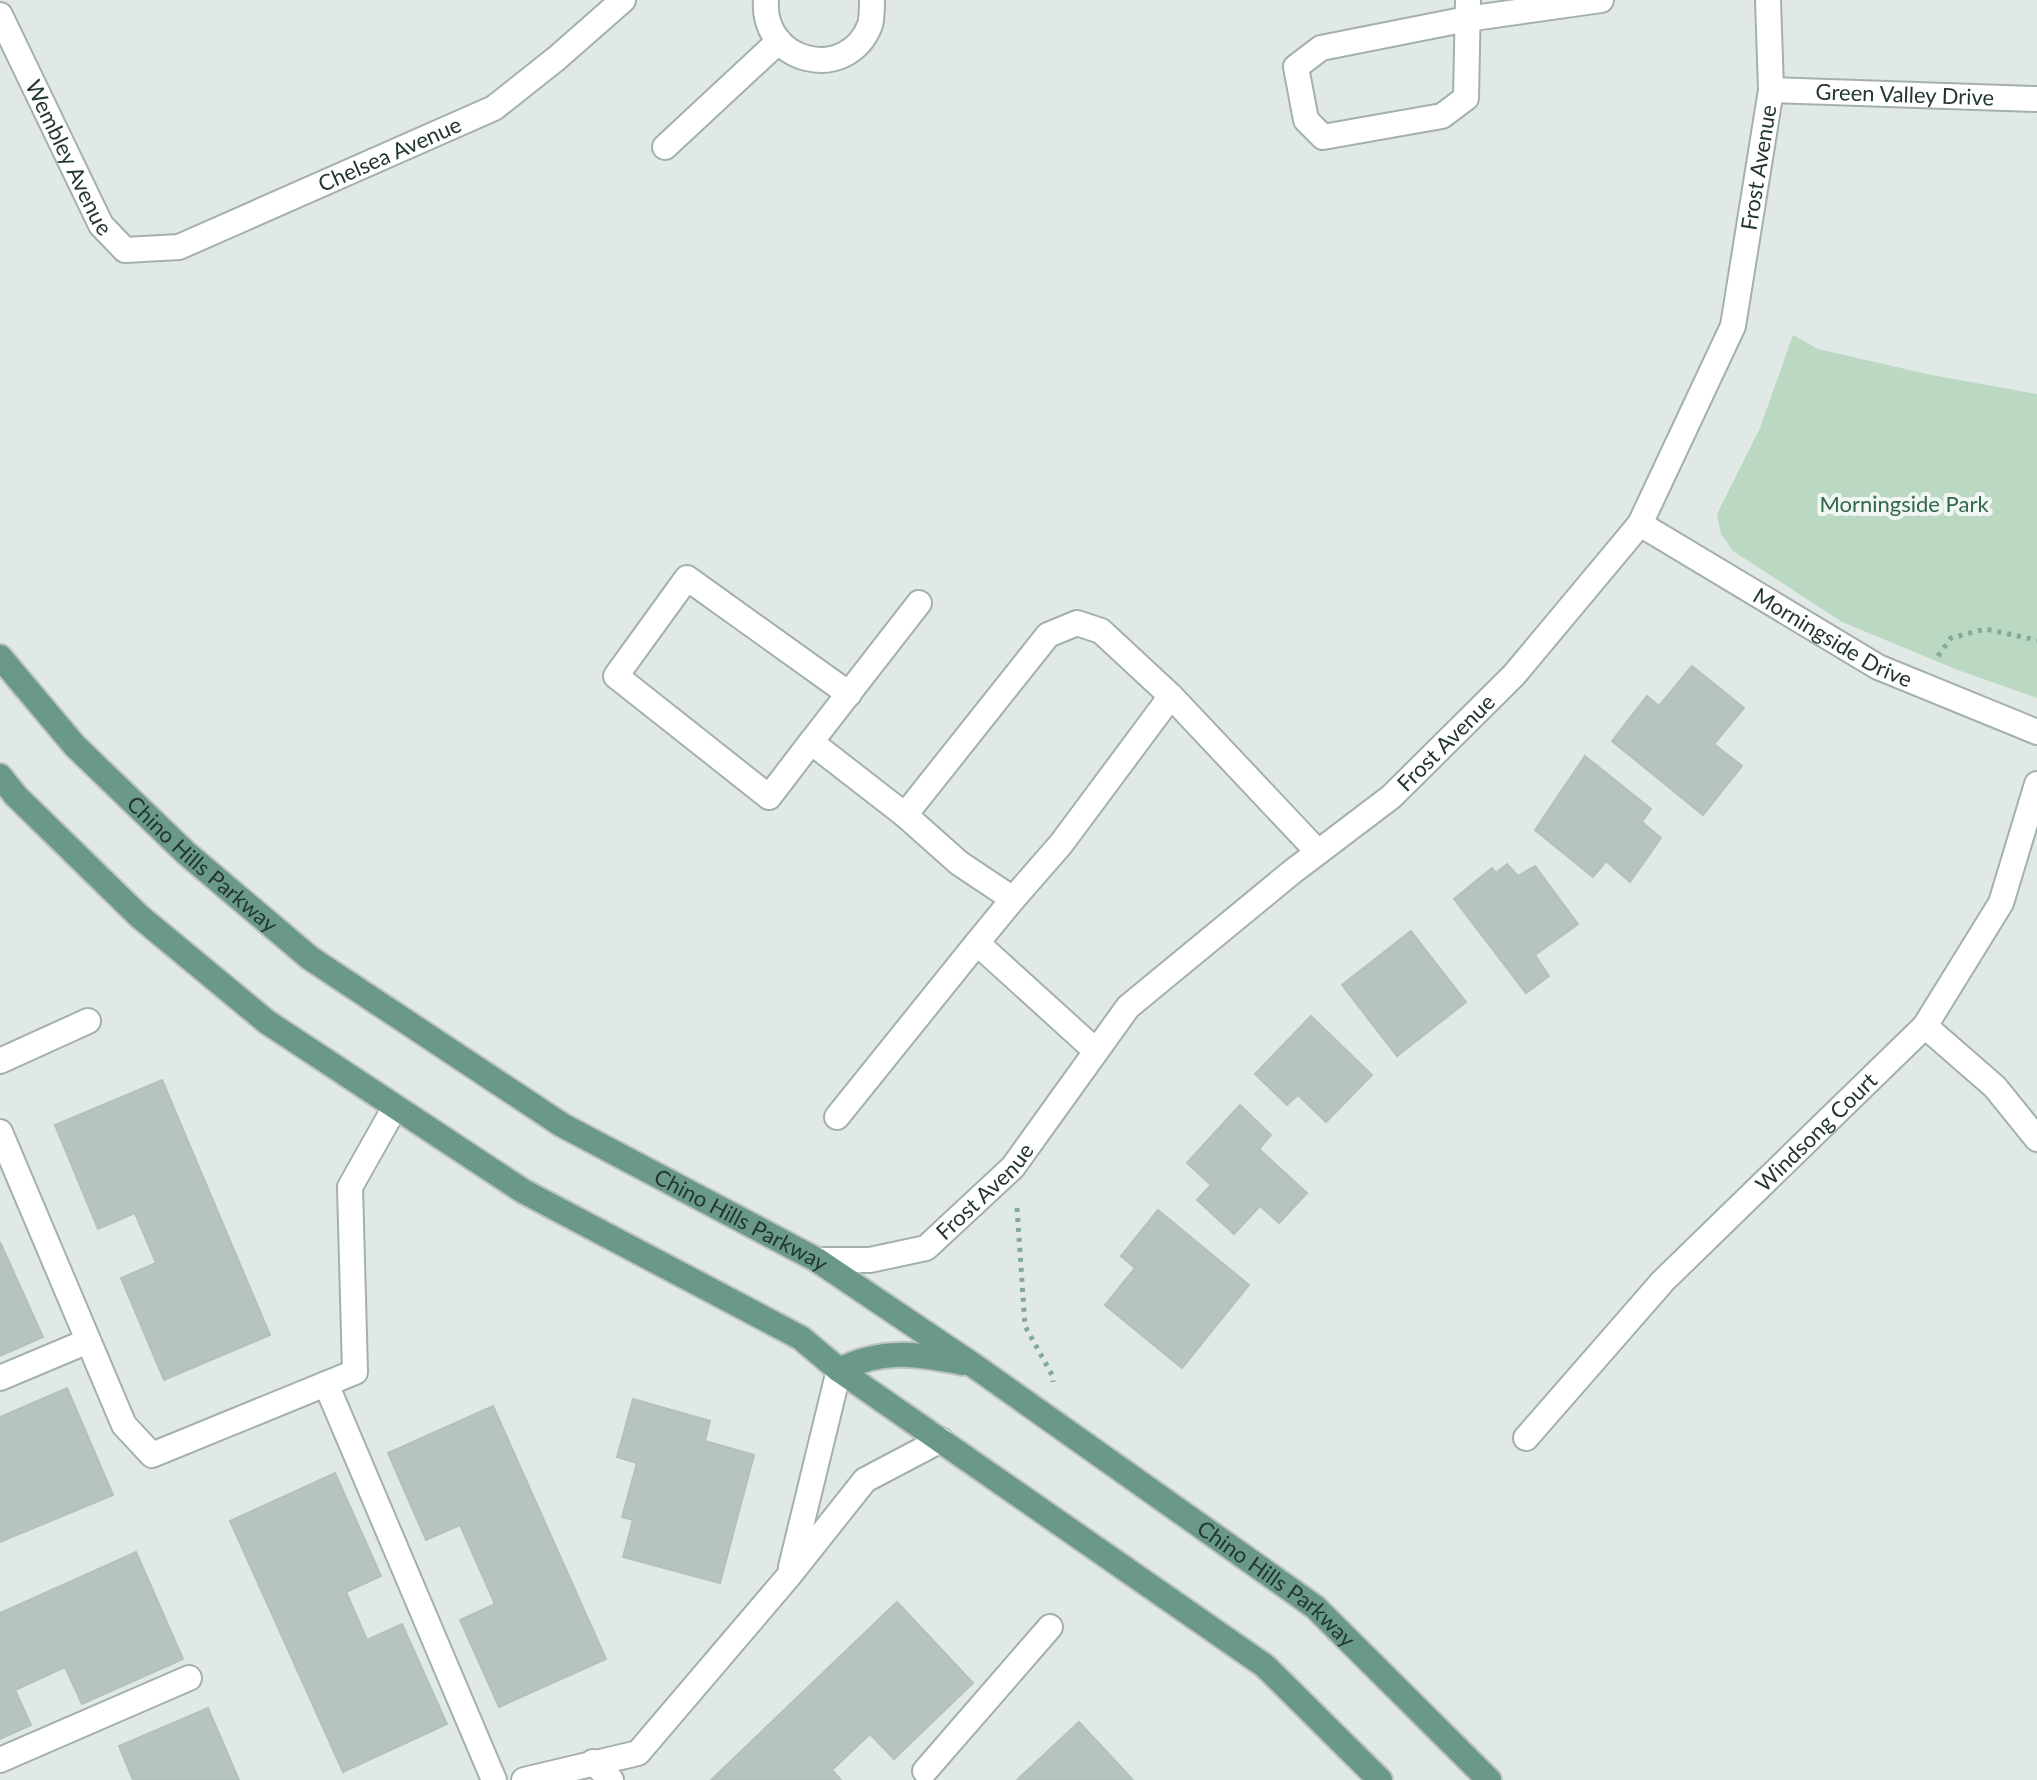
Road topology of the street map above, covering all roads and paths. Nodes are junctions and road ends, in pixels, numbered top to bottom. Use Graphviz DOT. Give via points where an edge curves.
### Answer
graph roads {
  1 [pos="623,0"];
  2 [pos="766,0"];
  3 [pos="872,0"];
  4 [pos="1601,0"];
  5 [pos="1768,0"];
  6 [pos="1468,9"];
  7 [pos="0,15"];
  8 [pos="779,41"];
  9 [pos="1771,90"];
  10 [pos="2037,99"];
  11 [pos="665,147"];
  12 [pos="125,250"];
  13 [pos="1640,524"];
  14 [pos="919,603"];
  15 [pos="2037,640"];
  16 [pos="2,660"];
  17 [pos="1919,684"];
  18 [pos="849,694"];
  19 [pos="1171,696"];
  20 [pos="2037,732"];
  21 [pos="811,742"];
  22 [pos="0,776"];
  23 [pos="2037,784"];
  24 [pos="905,815"];
  25 [pos="1318,852"];
  26 [pos="1013,899"];
  27 [pos="977,943"];
  28 [pos="88,1021"];
  29 [pos="1925,1026"];
  30 [pos="1096,1051"];
  31 [pos="0,1061"];
  32 [pos="395,1107"];
  33 [pos="837,1117"];
  34 [pos="0,1132"];
  35 [pos="2037,1139"];
  36 [pos="1013,1167"];
  37 [pos="817,1260"];
  38 [pos="88,1341"];
  39 [pos="973,1365"];
  40 [pos="839,1370"];
  41 [pos="0,1378"];
  42 [pos="326,1384"];
  43 [pos="1061,1427"];
  44 [pos="1526,1438"];
  45 [pos="941,1440"];
  46 [pos="788,1577"];
  47 [pos="1050,1627"];
  48 [pos="189,1678"];
  49 [pos="0,1760"];
  50 [pos="593,1762"];
  51 [pos="925,1777"];
  52 [pos="494,1780"];
  53 [pos="524,1780"];
  54 [pos="611,1780"];
  55 [pos="1380,1780"];
  56 [pos="1489,1780"];
  1 -- 12 [label="street, Chelsea Avenue" via="494,108 179,247"];
  2 -- 8 [label="street" via="765,13"];
  3 -- 8 [label="street" via="870,24 857,44 837,58 813,61 790,53"];
  4 -- 6 [label="street"];
  5 -- 9 [label="street, Frost Avenue"];
  6 -- 6 [label="street" via="1321,48 1296,67 1306,120 1323,137 1442,116 1466,98"];
  7 -- 12 [label="street, Wembley Avenue" via="101,225"];
  8 -- 11 [label="street"];
  9 -- 10 [label="street, Green Valley Drive"];
  9 -- 13 [label="street, Frost Avenue" via="1733,326"];
  13 -- 17 [label="street, Morningside Drive" via="1878,667"];
  13 -- 25 [label="street, Frost Avenue" via="1514,675 1391,797"];
  14 -- 18 [label="street"];
  15 -- 17 [label="path" via="1985,629 1951,638"];
  16 -- 37 [label="main road, Chino Hills Parkway" via="86,757 186,853 310,958 562,1125"];
  17 -- 20 [label="street, Morningside Drive"];
  18 -- 21 [label="street"];
  18 -- 21 [label="street" via="687,578 616,676 769,797"];
  19 -- 24 [label="street" via="1101,631 1077,623 1048,635"];
  19 -- 25 [label="street"];
  19 -- 26 [label="street" via="1061,844"];
  21 -- 24 [label="street"];
  22 -- 32 [label="main road" via="139,916 267,1022"];
  23 -- 29 [label="street, Windsong Court" via="2001,903"];
  24 -- 26 [label="street" via="959,863"];
  25 -- 30 [label="street, Frost Avenue" via="1128,1007"];
  26 -- 27 [label="street"];
  27 -- 30 [label="street"];
  27 -- 33 [label="street"];
  28 -- 31 [label="street"];
  29 -- 35 [label="street" via="1995,1087"];
  29 -- 44 [label="street, Windsong Court" via="1663,1281"];
  30 -- 36 [label="street, Frost Avenue"];
  32 -- 40 [label="main road" via="523,1191 801,1338"];
  32 -- 42 [label="street" via="350,1187 355,1372"];
  34 -- 38 [label="street"];
  36 -- 37 [label="street, Frost Avenue" via="926,1248 870,1260"];
  36 -- 43 [label="path" via="1025,1326 1052,1375"];
  37 -- 39 [label="main road, Chino Hills Parkway"];
  38 -- 41 [label="street"];
  38 -- 42 [label="street" via="124,1425 152,1455"];
  39 -- 40 [label="main road" via="905,1354 861,1359"];
  39 -- 43 [label="main road, Chino Hills Parkway"];
  40 -- 45 [label="main road"];
  40 -- 46 [label="street"];
  42 -- 52 [label="street"];
  43 -- 56 [label="main road, Chino Hills Parkway" via="1315,1607"];
  45 -- 46 [label="street" via="865,1480"];
  45 -- 55 [label="main road" via="1265,1666"];
  46 -- 50 [label="street" via="638,1753"];
  47 -- 51 [label="street"];
  48 -- 49 [label="street"];
  50 -- 53 [label="street"];
  50 -- 54 [label="street"];
}
